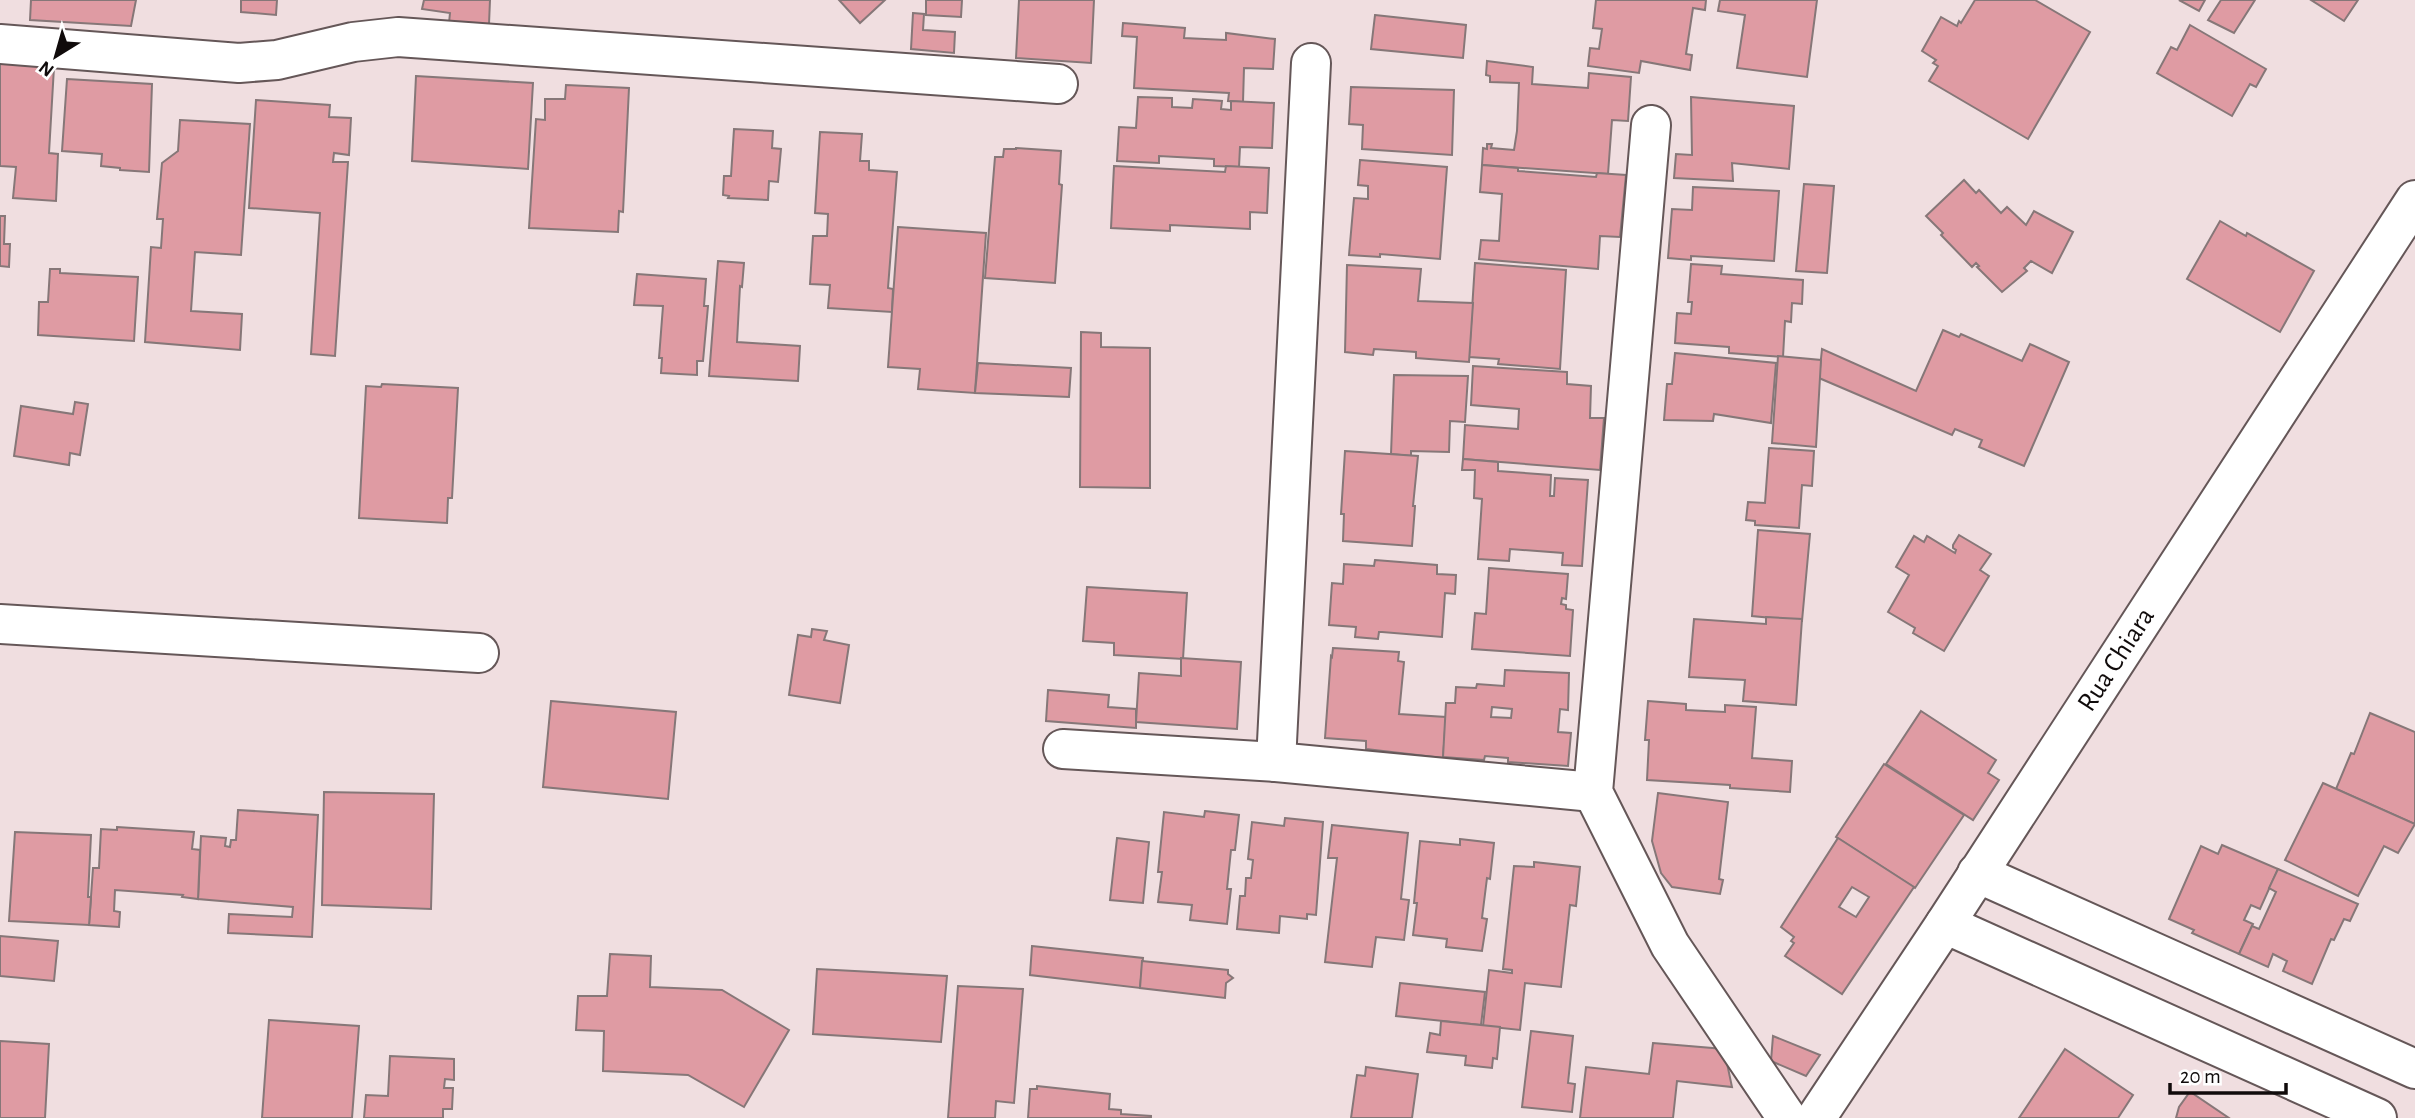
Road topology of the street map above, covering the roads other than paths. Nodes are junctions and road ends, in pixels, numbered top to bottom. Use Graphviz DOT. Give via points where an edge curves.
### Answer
graph roads {
  1 [pos="0,44"];
  2 [pos="1311,63"];
  3 [pos="1058,84"];
  4 [pos="1651,125"];
  5 [pos="2409,219"];
  6 [pos="0,624"];
  7 [pos="479,653"];
  8 [pos="1063,748"];
  9 [pos="1276,762"];
  10 [pos="1593,792"];
  11 [pos="1977,873"];
  12 [pos="1945,924"];
  13 [pos="2415,1069"];
  14 [pos="1787,1118"];
  15 [pos="1816,1118"];
  16 [pos="2377,1118"];
  1 -- 3 [label="street" via="239,64 398,37"];
  2 -- 9 [label="street"];
  4 -- 10 [label="street"];
  5 -- 11 [label="street, Rua Chiara"];
  6 -- 7 [label="street"];
  8 -- 9 [label="street"];
  9 -- 10 [label="street"];
  10 -- 14 [label="street" via="1670,945"];
  11 -- 12 [label="street, Rua Chiara"];
  11 -- 13 [label="street"];
  12 -- 15 [label="street, Rua Chiara"];
  12 -- 16 [label="street"];
}
